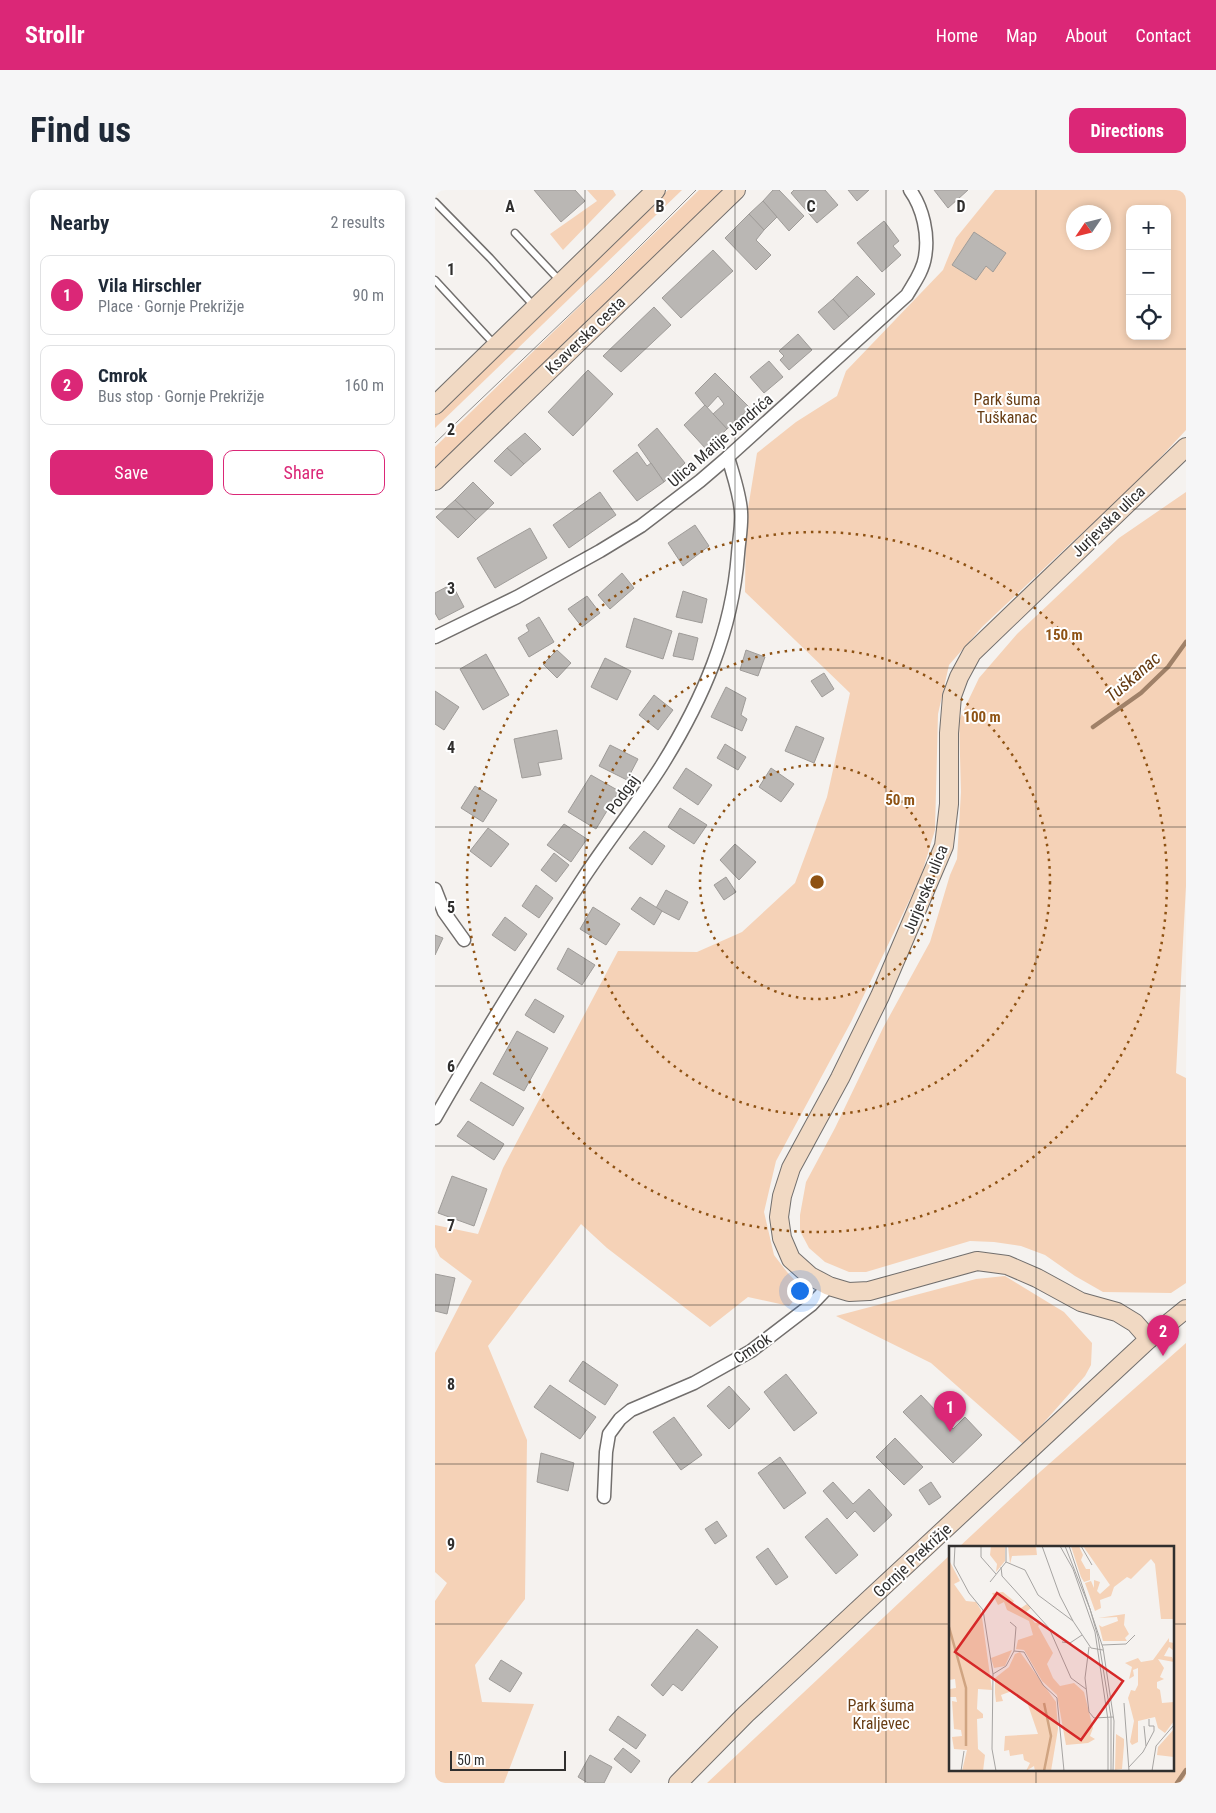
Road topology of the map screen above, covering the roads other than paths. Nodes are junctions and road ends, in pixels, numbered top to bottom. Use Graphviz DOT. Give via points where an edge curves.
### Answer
graph roads {
  1 [pos="736,190"];
  2 [pos="909,190"];
  3 [pos="650,192"];
  4 [pos="435,202"];
  5 [pos="515,233"];
  6 [pos="435,280"];
  7 [pos="562,283"];
  8 [pos="535,307"];
  9 [pos="496,346"];
  10 [pos="435,405"];
  11 [pos="1186,447"];
  12 [pos="728,457"];
  13 [pos="435,481"];
  14 [pos="435,637"];
  15 [pos="435,889"];
  16 [pos="464,940"];
  17 [pos="435,1118"];
  18 [pos="829,1286"];
  19 [pos="1186,1309"];
  20 [pos="1149,1339"];
  21 [pos="604,1498"];
  22 [pos="678,1783"];
  1 -- 13 [label="street, Ksaverska cesta"];
  2 -- 12 [label="street, Ulica Matije Jandrića" via="921,210 926,246 924,262 907,295"];
  3 -- 7 [label="street"];
  4 -- 8 [label="lane"];
  5 -- 7 [label="lane"];
  6 -- 9 [label="lane"];
  7 -- 8 [label="street"];
  8 -- 9 [label="street"];
  9 -- 10 [label="street"];
  11 -- 18 [label="street, Jurjevska ulica" via="972,653 959,677 951,705 949,804 944,846 880,996 791,1168 782,1196 779,1217 782,1238 791,1259 810,1276"];
  12 -- 14 [label="street, Ulica Matije Jandrića" via="641,526 517,597"];
  12 -- 17 [label="street, Podgaj" via="741,512 736,579 730,613 707,682 662,765 585,874"];
  15 -- 16 [label="street" via="444,912"];
  18 -- 20 [label="street" via="849,1292 869,1291 977,1261 997,1264 1037,1278 1081,1302 1117,1312 1135,1323"];
  18 -- 21 [label="street, Cmrok" via="811,1305 751,1351 694,1382 631,1410 620,1419 609,1434"];
  19 -- 20 [label="street"];
  20 -- 22 [label="street, Gornje Prekrižje" via="753,1708"];
}
